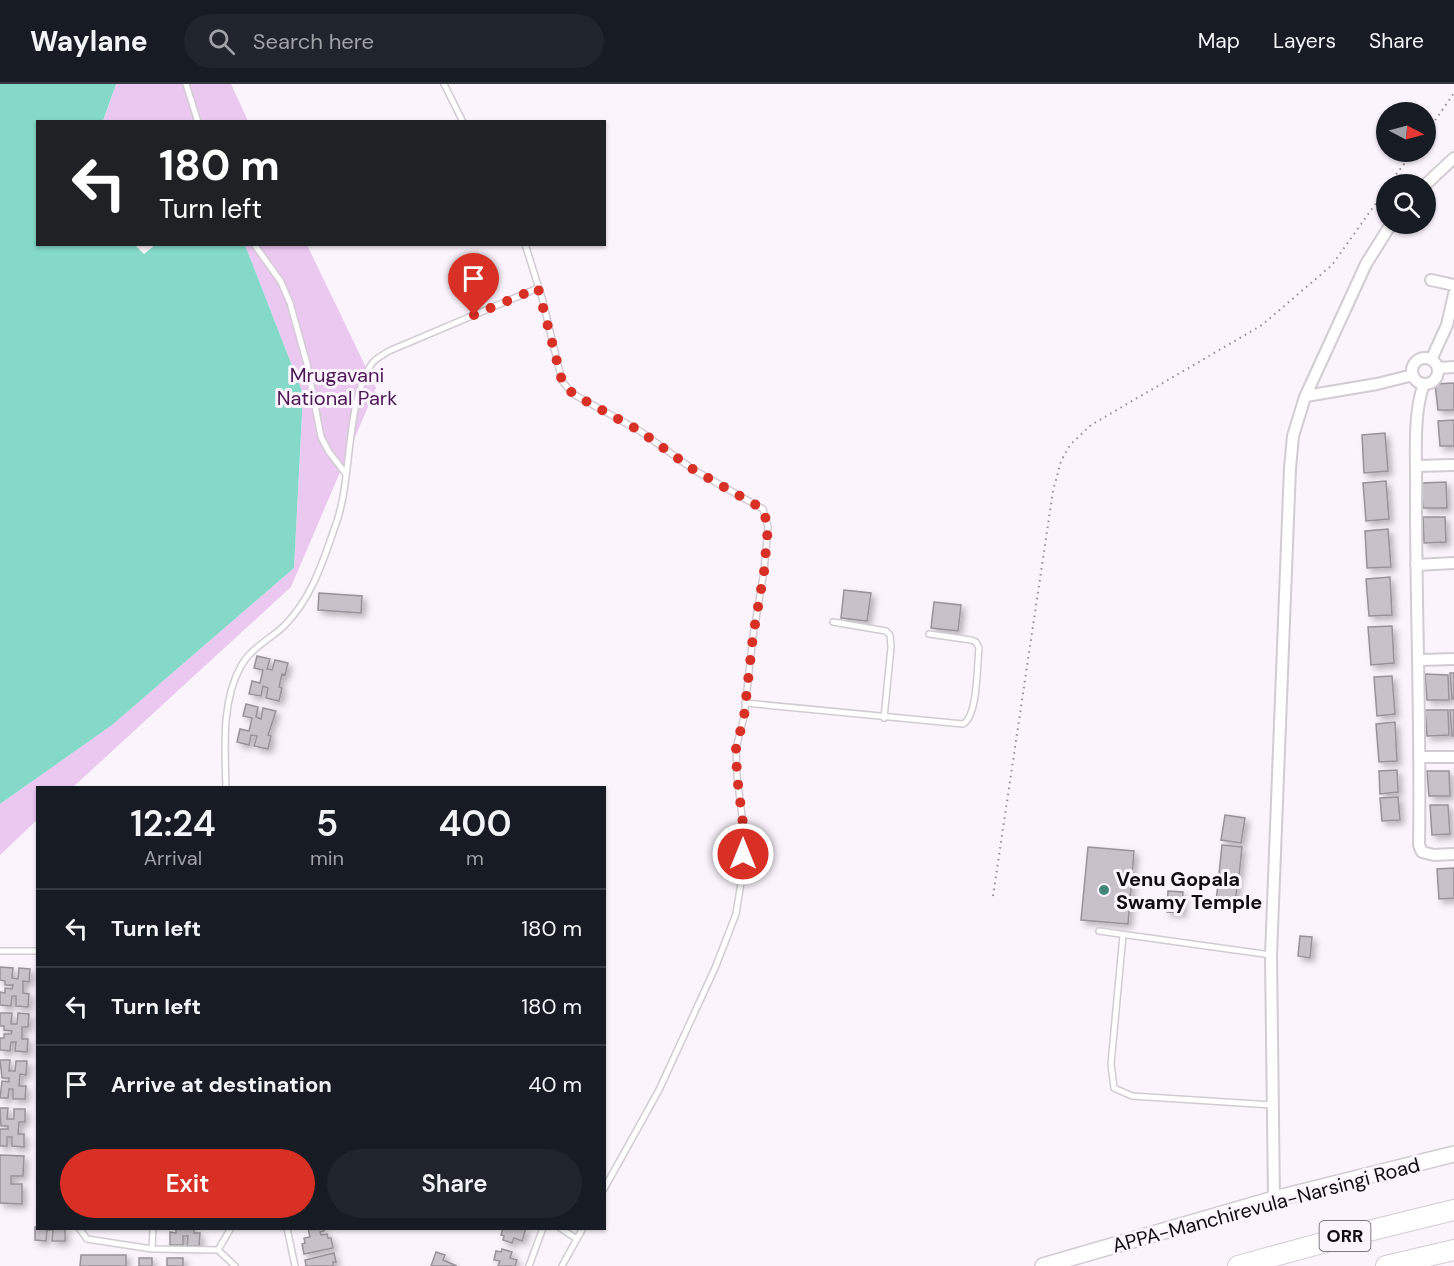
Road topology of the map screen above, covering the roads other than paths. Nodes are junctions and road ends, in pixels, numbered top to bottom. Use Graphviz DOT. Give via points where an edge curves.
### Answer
graph roads {
  1 [pos="186,84"];
  2 [pos="444,84"];
  3 [pos="197,120"];
  4 [pos="462,120"];
  5 [pos="1454,158"];
  6 [pos="1436,175"];
  7 [pos="1385,234"];
  8 [pos="255,246"];
  9 [pos="526,246"];
  10 [pos="1431,280"];
  11 [pos="1454,285"];
  12 [pos="538,288"];
  13 [pos="1454,294"];
  14 [pos="1435,364"];
  15 [pos="1454,367"];
  16 [pos="1413,375"];
  17 [pos="1424,384"];
  18 [pos="1306,396"];
  19 [pos="1454,465"];
  20 [pos="1417,466"];
  21 [pos="346,474"];
  22 [pos="1454,563"];
  23 [pos="1416,565"];
  24 [pos="833,622"];
  25 [pos="929,633"];
  26 [pos="1454,659"];
  27 [pos="1420,660"];
  28 [pos="745,703"];
  29 [pos="884,718"];
  30 [pos="1421,757"];
  31 [pos="1454,757"];
  32 [pos="226,786"];
  33 [pos="1454,855"];
  34 [pos="1099,931"];
  35 [pos="1123,935"];
  36 [pos="0,951"];
  37 [pos="36,951"];
  38 [pos="1271,955"];
  39 [pos="1272,1105"];
  40 [pos="1454,1154"];
  41 [pos="606,1184"];
  42 [pos="1274,1199"];
  43 [pos="1454,1210"];
  44 [pos="80,1230"];
  45 [pos="153,1230"];
  46 [pos="230,1230"];
  47 [pos="287,1230"];
  48 [pos="542,1230"];
  49 [pos="563,1230"];
  50 [pos="582,1230"];
  51 [pos="577,1239"];
  52 [pos="152,1250"];
  53 [pos="218,1250"];
  54 [pos="1454,1250"];
  55 [pos="235,1266"];
  56 [pos="295,1266"];
  57 [pos="529,1266"];
  58 [pos="562,1266"];
  59 [pos="1043,1266"];
  60 [pos="1238,1266"];
  61 [pos="1386,1266"];
  1 -- 3 [label="lane"];
  2 -- 4 [label="lane"];
  5 -- 6 [label="street"];
  7 -- 18 [label="street" via="1366,264"];
  8 -- 21 [label="lane" via="281,282 290,303 321,437"];
  9 -- 12 [label="lane"];
  10 -- 11 [label="street"];
  12 -- 21 [label="lane" via="388,351 371,363 362,383"];
  12 -- 28 [label="lane" via="562,381 573,394 640,431 694,470 763,509 768,527 765,560"];
  13 -- 14 [label="street"];
  14 -- 15 [label="street"];
  14 -- 16 [label="street" via="1418,360 1412,368"];
  14 -- 17 [label="street" via="1437,379"];
  16 -- 17 [label="street"];
  16 -- 18 [label="street"];
  17 -- 20 [label="street" via="1418,402"];
  18 -- 38 [label="street" via="1293,436 1290,468"];
  19 -- 20 [label="street"];
  20 -- 23 [label="street"];
  21 -- 32 [label="lane" via="339,516 302,604 283,626 252,650 241,666 227,714"];
  22 -- 23 [label="street"];
  23 -- 27 [label="street"];
  24 -- 29 [label="lane" via="886,631 890,635"];
  25 -- 29 [label="lane" via="976,642 979,648 971,716 963,724"];
  26 -- 27 [label="street"];
  27 -- 30 [label="street"];
  28 -- 29 [label="lane"];
  28 -- 41 [label="lane" via="736,748 744,832 736,914 659,1090"];
  30 -- 31 [label="street"];
  30 -- 33 [label="street" via="1419,845 1427,854"];
  34 -- 35 [label="lane"];
  35 -- 38 [label="lane"];
  35 -- 39 [label="lane" via="1111,1064 1114,1088 1132,1096"];
  36 -- 37 [label="lane"];
  38 -- 39 [label="street"];
  39 -- 42 [label="street"];
  40 -- 42 [label="main road, APPA-Manchirevula-Narsingi Road"];
  42 -- 59 [label="main road, APPA-Manchirevula-Narsingi Road"];
  43 -- 60 [label="highway, ORR"];
  44 -- 52 [label="lane" via="87,1239"];
  45 -- 52 [label="lane"];
  46 -- 53 [label="lane"];
  47 -- 56 [label="lane"];
  48 -- 57 [label="lane"];
  49 -- 51 [label="lane"];
  50 -- 51 [label="lane"];
  51 -- 58 [label="lane"];
  52 -- 53 [label="lane"];
  53 -- 55 [label="lane"];
  54 -- 61 [label="highway, ORR"];
}
